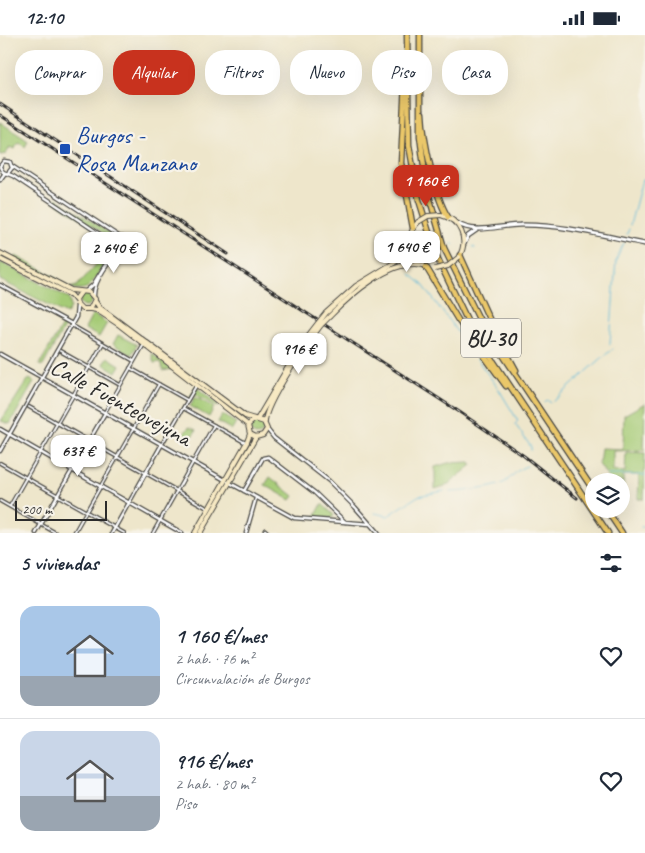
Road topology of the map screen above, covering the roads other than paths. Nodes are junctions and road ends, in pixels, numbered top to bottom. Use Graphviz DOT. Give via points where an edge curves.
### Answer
graph roads {
  1 [pos="407,35"];
  2 [pos="421,35"];
  3 [pos="407,50"];
  4 [pos="405,95"];
  5 [pos="408,95"];
  6 [pos="12,166"];
  7 [pos="0,167"];
  8 [pos="7,173"];
  9 [pos="0,175"];
  10 [pos="0,180"];
  11 [pos="450,219"];
  12 [pos="413,228"];
  13 [pos="478,229"];
  14 [pos="120,237"];
  15 [pos="409,241"];
  16 [pos="645,244"];
  17 [pos="116,246"];
  18 [pos="463,246"];
  19 [pos="122,249"];
  20 [pos="0,253"];
  21 [pos="459,256"];
  22 [pos="0,259"];
  23 [pos="424,266"];
  24 [pos="0,286"];
  25 [pos="86,291"];
  26 [pos="81,292"];
  27 [pos="94,296"];
  28 [pos="77,303"];
  29 [pos="88,309"];
  30 [pos="328,315"];
  31 [pos="76,317"];
  32 [pos="72,324"];
  33 [pos="320,324"];
  34 [pos="103,343"];
  35 [pos="143,345"];
  36 [pos="60,351"];
  37 [pos="0,354"];
  38 [pos="134,361"];
  39 [pos="89,367"];
  40 [pos="130,368"];
  41 [pos="42,377"];
  42 [pos="158,384"];
  43 [pos="120,385"];
  44 [pos="196,386"];
  45 [pos="74,394"];
  46 [pos="187,400"];
  47 [pos="28,407"];
  48 [pos="183,407"];
  49 [pos="105,412"];
  50 [pos="546,418"];
  51 [pos="256,419"];
  52 [pos="57,423"];
  53 [pos="214,425"];
  54 [pos="248,425"];
  55 [pos="266,426"];
  56 [pos="134,428"];
  57 [pos="0,429"];
  58 [pos="250,434"];
  59 [pos="9,435"];
  60 [pos="263,435"];
  61 [pos="256,437"];
  62 [pos="274,438"];
  63 [pos="545,439"];
  64 [pos="88,441"];
  65 [pos="246,443"];
  66 [pos="162,444"];
  67 [pos="0,451"];
  68 [pos="40,453"];
  69 [pos="117,457"];
  70 [pos="193,462"];
  71 [pos="0,463"];
  72 [pos="72,471"];
  73 [pos="145,473"];
  74 [pos="26,477"];
  75 [pos="585,477"];
  76 [pos="227,481"];
  77 [pos="100,487"];
  78 [pos="177,491"];
  79 [pos="244,491"];
  80 [pos="58,495"];
  81 [pos="256,498"];
  82 [pos="0,501"];
  83 [pos="129,503"];
  84 [pos="10,507"];
  85 [pos="208,509"];
  86 [pos="86,511"];
  87 [pos="363,515"];
  88 [pos="612,518"];
  89 [pos="160,521"];
  90 [pos="346,523"];
  91 [pos="359,523"];
  92 [pos="370,523"];
  93 [pos="41,524"];
  94 [pos="114,528"];
  95 [pos="36,533"];
  96 [pos="56,533"];
  97 [pos="74,533"];
  98 [pos="112,533"];
  99 [pos="124,533"];
  100 [pos="153,533"];
  101 [pos="182,533"];
  102 [pos="195,533"];
  103 [pos="200,533"];
  104 [pos="246,533"];
  105 [pos="378,533"];
  106 [pos="607,533"];
  107 [pos="622,533"];
  1 -- 3 [label="highway, BU-30"];
  2 -- 11 [label="highway" via="423,128 441,203"];
  2 -- 50 [label="highway, BU-30" via="420,136 427,189 439,233 479,319"];
  4 -- 12 [label="highway" via="401,155"];
  5 -- 63 [label="highway, BU-30" via="410,152 420,207 436,255 470,326"];
  6 -- 7 [label="street" via="7,161"];
  6 -- 8 [label="street"];
  6 -- 14 [label="street"];
  7 -- 8 [label="street"];
  7 -- 9 [label="street"];
  8 -- 10 [label="street"];
  8 -- 17 [label="street"];
  11 -- 12 [label="main road, bridge" via="441,215 428,216"];
  11 -- 13 [label="street" via="465,228"];
  11 -- 18 [label="main road" via="460,230"];
  12 -- 15 [label="main road"];
  13 -- 16 [label="street" via="539,226"];
  13 -- 18 [label="street" via="468,236"];
  14 -- 17 [label="street"];
  14 -- 19 [label="street" via="128,242"];
  15 -- 23 [label="main road" via="414,257"];
  15 -- 30 [label="main road" via="403,258 356,286"];
  17 -- 19 [label="street"];
  17 -- 25 [label="street"];
  18 -- 21 [label="main road"];
  19 -- 27 [label="street" via="116,254"];
  20 -- 26 [label="main road" via="71,291"];
  21 -- 23 [label="main road, bridge" via="448,266 436,269"];
  21 -- 50 [label="highway" via="501,344"];
  22 -- 28 [label="main road" via="71,295"];
  23 -- 30 [label="main road" via="408,263 384,274"];
  23 -- 63 [label="highway" via="463,327"];
  24 -- 32 [label="street"];
  25 -- 26 [label="main road"];
  25 -- 27 [label="main road"];
  26 -- 28 [label="main road"];
  27 -- 29 [label="main road"];
  27 -- 51 [label="main road" via="99,307 241,413"];
  28 -- 29 [label="main road"];
  28 -- 31 [label="street"];
  29 -- 31 [label="street"];
  29 -- 54 [label="main road" via="97,310 118,324"];
  30 -- 33 [label="main road, bridge"];
  31 -- 32 [label="street"];
  32 -- 34 [label="street"];
  32 -- 41 [label="street"];
  33 -- 51 [label="main road" via="301,345"];
  33 -- 55 [label="main road" via="268,409"];
  34 -- 38 [label="street"];
  34 -- 39 [label="street"];
  35 -- 38 [label="street"];
  36 -- 39 [label="street"];
  37 -- 41 [label="street, Calle Fuenteovejuna"];
  38 -- 40 [label="street"];
  39 -- 43 [label="street"];
  39 -- 45 [label="street"];
  40 -- 42 [label="street"];
  40 -- 43 [label="street"];
  41 -- 45 [label="street, Calle Fuenteovejuna"];
  41 -- 59 [label="street"];
  42 -- 46 [label="street"];
  42 -- 56 [label="street"];
  43 -- 49 [label="street"];
  44 -- 46 [label="street"];
  45 -- 49 [label="street, Calle Fuenteovejuna"];
  45 -- 52 [label="street"];
  46 -- 48 [label="street"];
  47 -- 52 [label="street"];
  48 -- 53 [label="street"];
  48 -- 66 [label="street"];
  49 -- 56 [label="street, Calle Fuenteovejuna"];
  49 -- 64 [label="street"];
  50 -- 75 [label="highway, BU-30"];
  51 -- 54 [label="main road"];
  51 -- 55 [label="main road"];
  52 -- 64 [label="street"];
  52 -- 68 [label="street"];
  53 -- 65 [label="street"];
  53 -- 70 [label="street"];
  54 -- 58 [label="main road"];
  55 -- 60 [label="main road"];
  55 -- 62 [label="street"];
  56 -- 66 [label="street, Calle Fuenteovejuna"];
  56 -- 69 [label="street"];
  57 -- 59 [label="street"];
  58 -- 61 [label="main road"];
  58 -- 65 [label="main road"];
  59 -- 67 [label="street"];
  59 -- 68 [label="street"];
  60 -- 61 [label="main road"];
  60 -- 62 [label="street"];
  61 -- 76 [label="main road"];
  62 -- 87 [label="street" via="329,481"];
  63 -- 106 [label="highway, BU-30"];
  64 -- 69 [label="street"];
  64 -- 72 [label="street"];
  65 -- 76 [label="main road"];
  66 -- 70 [label="street, Calle Fuenteovejuna"];
  66 -- 73 [label="street"];
  68 -- 72 [label="street"];
  68 -- 74 [label="street"];
  69 -- 73 [label="street"];
  69 -- 77 [label="street"];
  70 -- 76 [label="street, Calle Fuenteovejuna"];
  70 -- 78 [label="street"];
  71 -- 74 [label="street"];
  72 -- 77 [label="street"];
  72 -- 80 [label="street"];
  73 -- 78 [label="street"];
  73 -- 83 [label="street"];
  74 -- 80 [label="street"];
  74 -- 84 [label="street"];
  76 -- 79 [label="street, Calle Fuenteovejuna"];
  76 -- 85 [label="main road"];
  76 -- 103 [label="main road"];
  77 -- 83 [label="street"];
  77 -- 86 [label="street"];
  78 -- 85 [label="street"];
  78 -- 89 [label="street"];
  79 -- 81 [label="street, Calle Fuenteovejuna"];
  79 -- 90 [label="street" via="266,456 315,493"];
  80 -- 86 [label="street"];
  80 -- 93 [label="street"];
  81 -- 90 [label="street, Calle Fuenteovejuna" via="294,518"];
  81 -- 104 [label="street"];
  82 -- 84 [label="street"];
  83 -- 89 [label="street"];
  83 -- 94 [label="street"];
  84 -- 93 [label="street"];
  85 -- 102 [label="main road"];
  86 -- 94 [label="street"];
  86 -- 97 [label="street"];
  87 -- 91 [label="street"];
  87 -- 92 [label="street"];
  88 -- 107 [label="highway"];
  89 -- 100 [label="street"];
  89 -- 101 [label="street"];
  90 -- 91 [label="street, Calle Fuenteovejuna"];
  91 -- 92 [label="street, Calle Fuenteovejuna"];
  92 -- 105 [label="street"];
  93 -- 95 [label="street"];
  93 -- 96 [label="street"];
  94 -- 98 [label="street"];
  94 -- 99 [label="street"];
}
